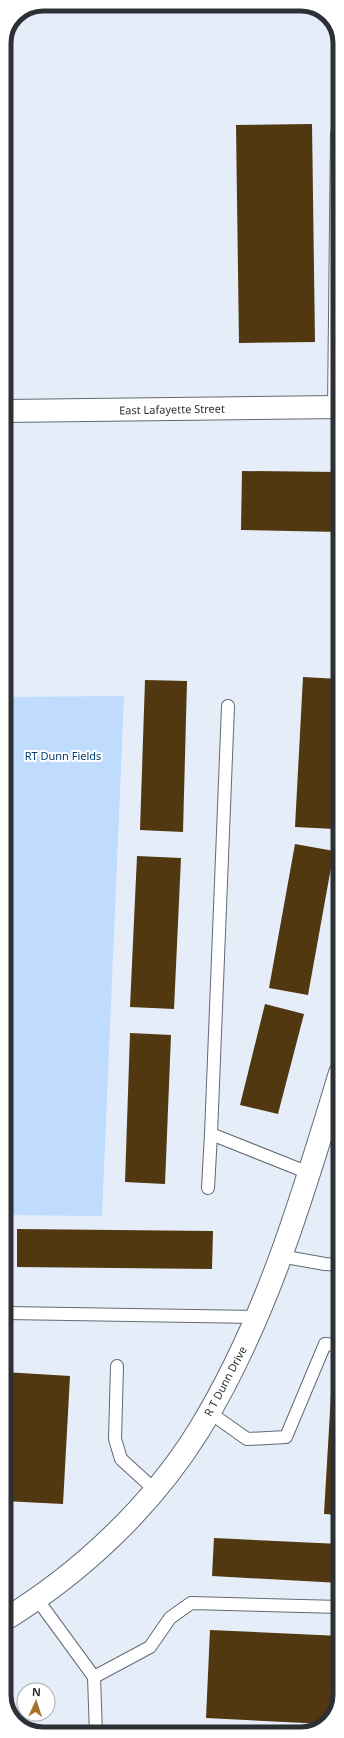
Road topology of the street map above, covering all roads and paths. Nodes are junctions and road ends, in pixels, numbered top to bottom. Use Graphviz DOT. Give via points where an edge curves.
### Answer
graph roads {
  1 [pos="333,407"];
  2 [pos="11,411"];
  3 [pos="228,706"];
  4 [pos="333,1117"];
  5 [pos="211,1134"];
  6 [pos="309,1174"];
  7 [pos="208,1188"];
  8 [pos="280,1256"];
  9 [pos="333,1265"];
  10 [pos="11,1313"];
  11 [pos="257,1317"];
  12 [pos="333,1345"];
  13 [pos="117,1366"];
  14 [pos="209,1412"];
  15 [pos="155,1490"];
  16 [pos="37,1599"];
  17 [pos="333,1607"];
  18 [pos="11,1616"];
  19 [pos="94,1677"];
  20 [pos="96,1727"];
  1 -- 2 [label="street, East Lafayette Street"];
  3 -- 5 [label="lane"];
  4 -- 6 [label="street, R T Dunn Drive"];
  5 -- 6 [label="lane"];
  5 -- 7 [label="lane"];
  6 -- 8 [label="street, R T Dunn Drive"];
  8 -- 9 [label="lane"];
  8 -- 11 [label="street, R T Dunn Drive"];
  10 -- 11 [label="lane"];
  11 -- 14 [label="street, R T Dunn Drive" via="233,1369"];
  12 -- 14 [label="lane" via="324,1344 286,1437 247,1439"];
  13 -- 15 [label="lane" via="115,1439 121,1459"];
  14 -- 15 [label="street, R T Dunn Drive" via="199,1430"];
  15 -- 16 [label="street, R T Dunn Drive" via="82,1563"];
  16 -- 18 [label="street, R T Dunn Drive"];
  16 -- 19 [label="lane"];
  17 -- 19 [label="lane" via="191,1604 170,1618 150,1647"];
  19 -- 20 [label="lane"];
}
